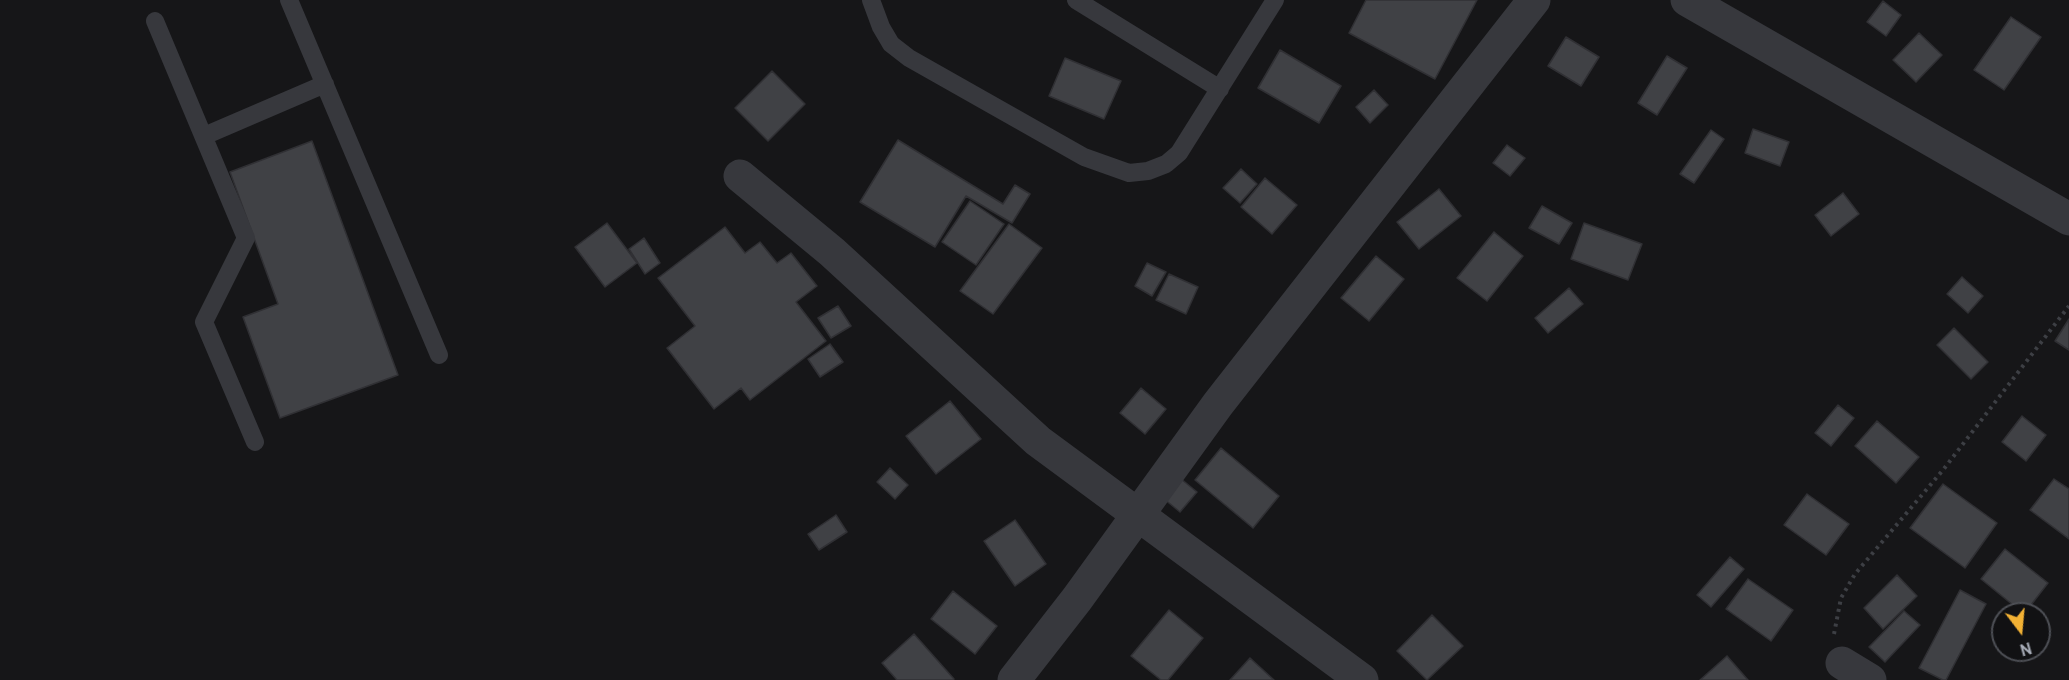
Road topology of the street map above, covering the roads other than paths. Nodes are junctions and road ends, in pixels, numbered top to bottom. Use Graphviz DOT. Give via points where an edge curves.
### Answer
graph roads {
  1 [pos="289,0"];
  2 [pos="871,0"];
  3 [pos="1076,0"];
  4 [pos="1275,0"];
  5 [pos="1534,0"];
  6 [pos="1687,0"];
  7 [pos="155,21"];
  8 [pos="325,84"];
  9 [pos="1220,89"];
  10 [pos="204,136"];
  11 [pos="740,176"];
  12 [pos="2068,217"];
  13 [pos="439,355"];
  14 [pos="255,442"];
  15 [pos="1137,516"];
  16 [pos="1842,663"];
  17 [pos="1014,680"];
  18 [pos="1362,680"];
  19 [pos="1870,680"];
  1 -- 8 [label="lane"];
  2 -- 9 [label="lane" via="891,44 909,58 1084,157 1115,170 1148,171 1166,164 1179,153"];
  3 -- 9 [label="lane"];
  4 -- 9 [label="lane"];
  5 -- 15 [label="street" via="1218,404"];
  6 -- 12 [label="street"];
  7 -- 10 [label="lane"];
  8 -- 10 [label="lane"];
  8 -- 13 [label="lane"];
  10 -- 14 [label="lane" via="246,238 204,322"];
  11 -- 15 [label="street" via="832,252 1038,441"];
  15 -- 17 [label="street"];
  15 -- 18 [label="street"];
  16 -- 19 [label="street"];
}
